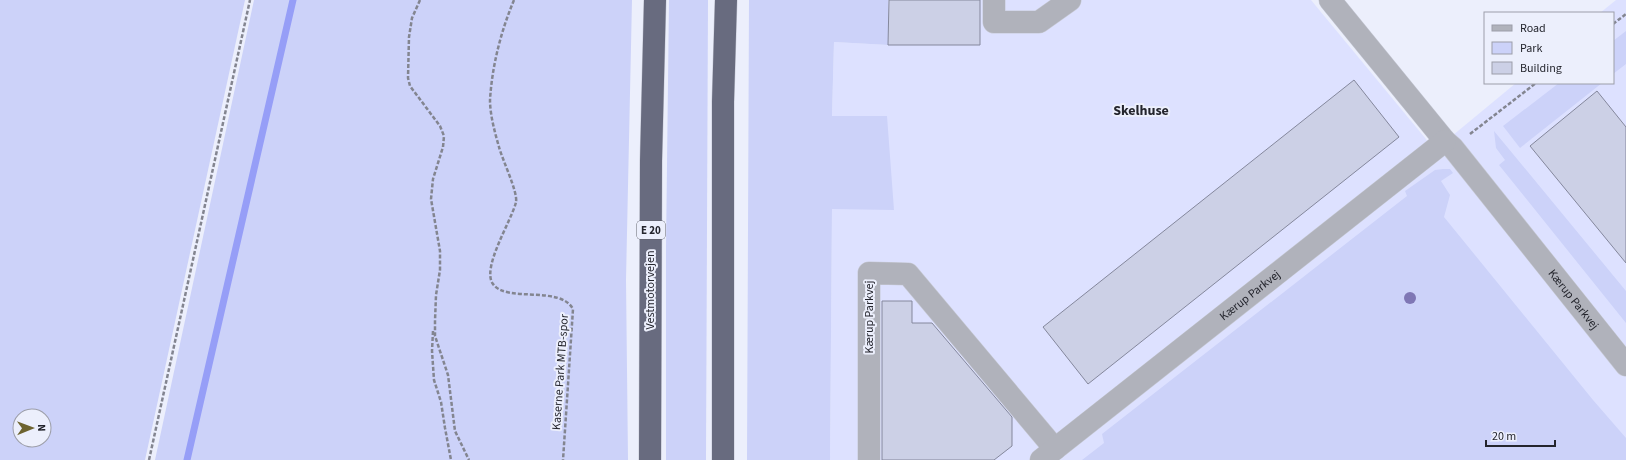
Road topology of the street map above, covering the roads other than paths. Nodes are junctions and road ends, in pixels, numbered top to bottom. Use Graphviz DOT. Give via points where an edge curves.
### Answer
graph roads {
  1 [pos="654,0"];
  2 [pos="726,0"];
  3 [pos="994,0"];
  4 [pos="1070,0"];
  5 [pos="1330,0"];
  6 [pos="1449,145"];
  7 [pos="1626,364"];
  8 [pos="1048,455"];
  9 [pos="650,460"];
  10 [pos="723,460"];
  11 [pos="869,460"];
  1 -- 9 [label="highway, Vestmotorvejen / E 20"];
  2 -- 10 [label="highway" via="723,118"];
  3 -- 4 [label="street" via="994,22 1039,22"];
  5 -- 6 [label="street, Kærup Parkvej"];
  6 -- 7 [label="street, Kærup Parkvej"];
  6 -- 8 [label="street, Kærup Parkvej"];
  8 -- 11 [label="street, Kærup Parkvej" via="908,274 869,273"];
}
